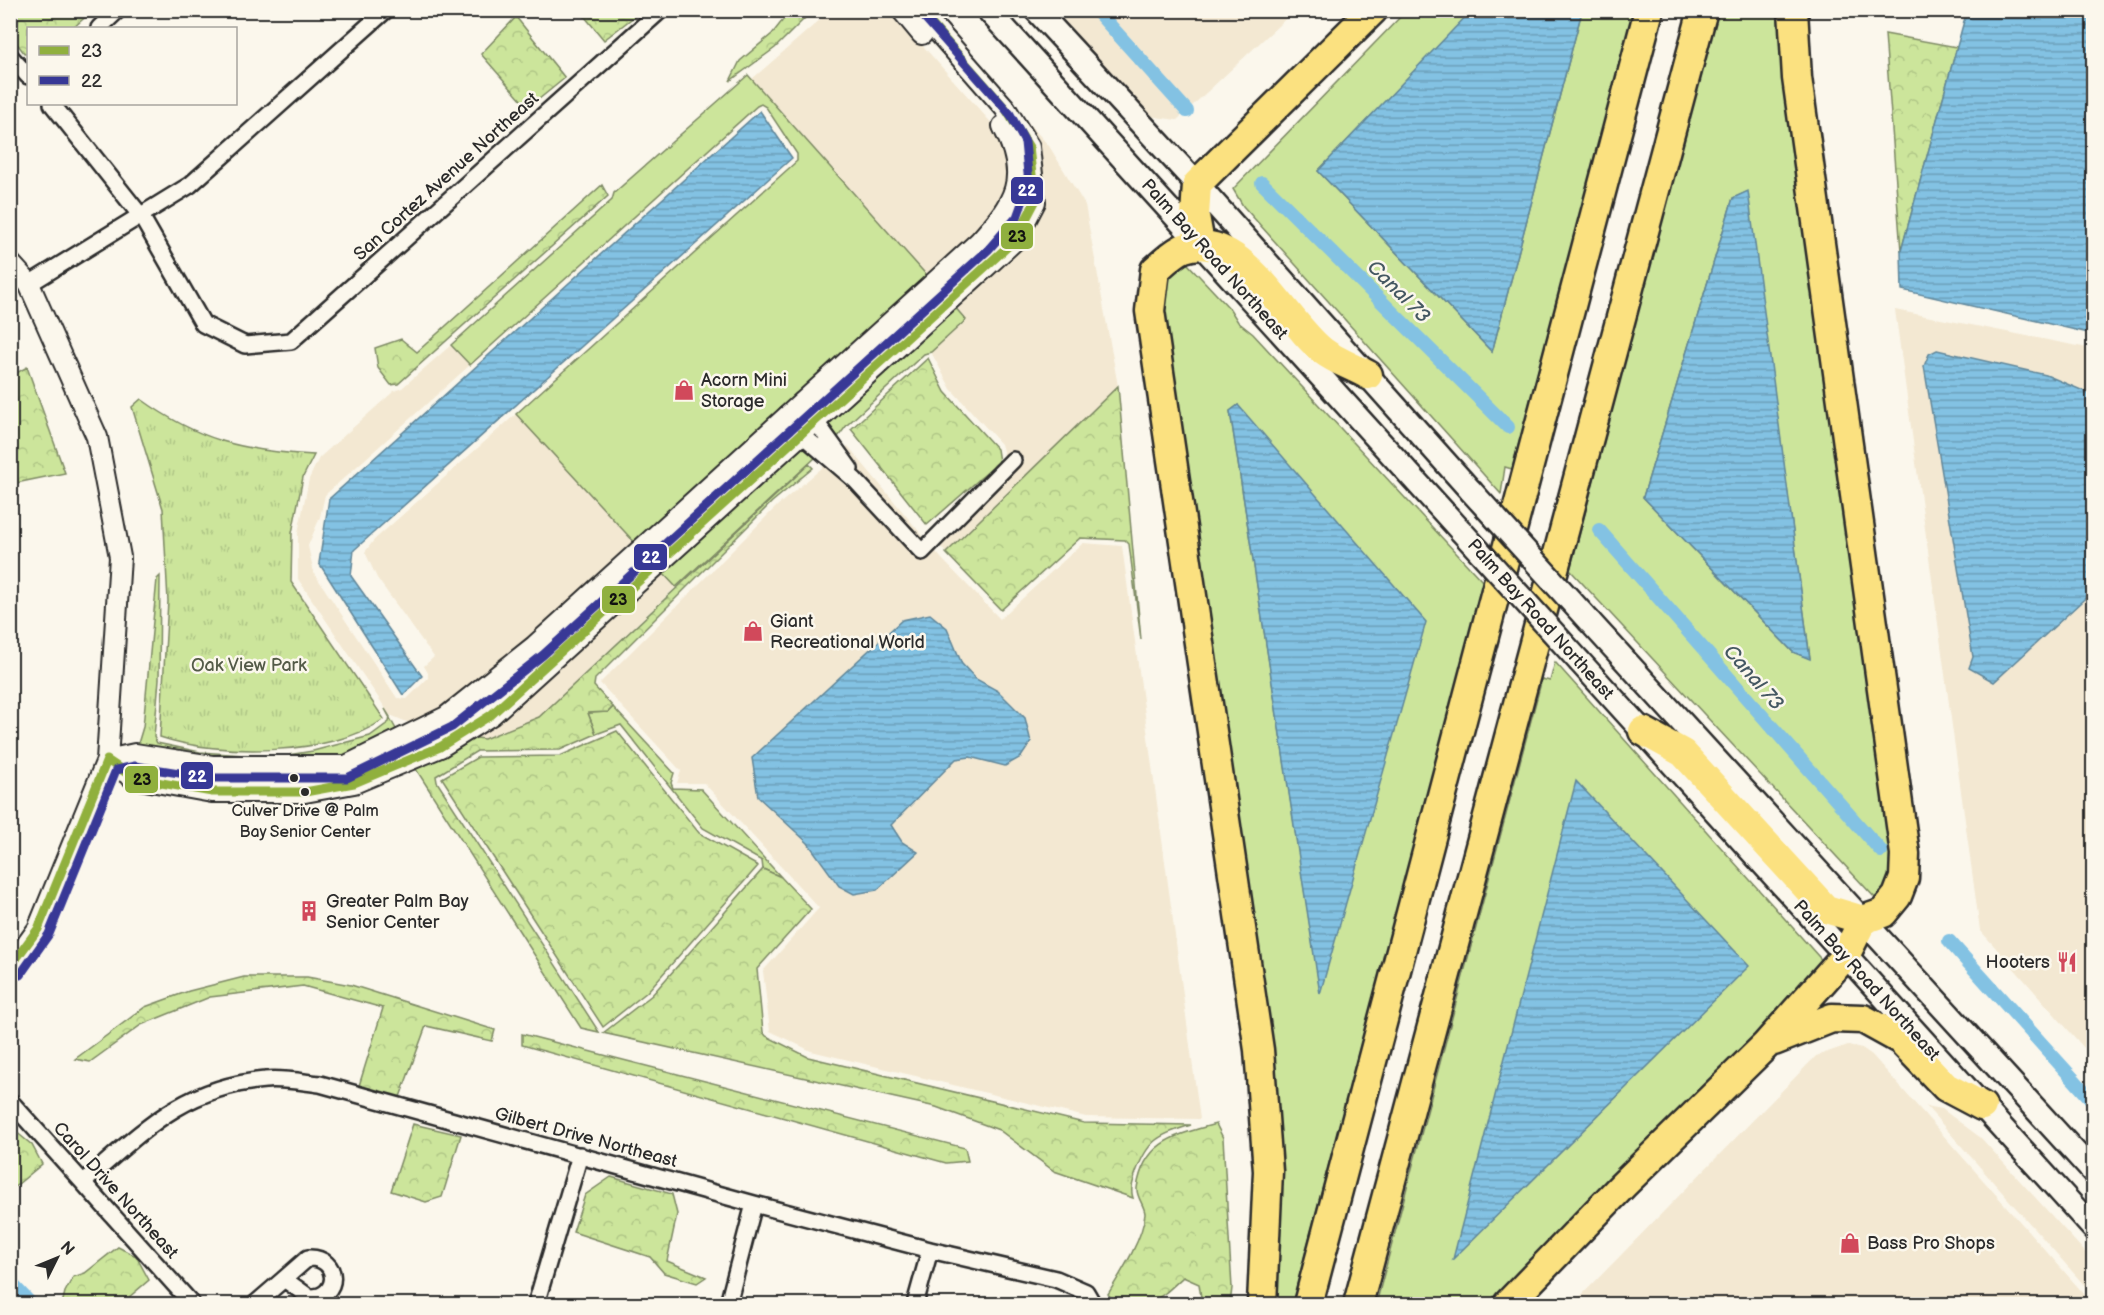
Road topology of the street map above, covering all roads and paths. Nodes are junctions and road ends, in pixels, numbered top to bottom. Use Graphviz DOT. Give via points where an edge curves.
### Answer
graph roads {
  1 [pos="118,10"];
  2 [pos="386,10"];
  3 [pos="661,10"];
  4 [pos="902,10"];
  5 [pos="919,10"];
  6 [pos="988,10"];
  7 [pos="1036,10"];
  8 [pos="1373,10"];
  9 [pos="1649,10"];
  10 [pos="1703,10"];
  11 [pos="1793,10"];
  12 [pos="100,27"];
  13 [pos="10,56"];
  14 [pos="27,75"];
  15 [pos="53,105"];
  16 [pos="1197,184"];
  17 [pos="141,216"];
  18 [pos="1200,244"];
  19 [pos="10,264"];
  20 [pos="29,284"];
  21 [pos="1368,375"];
  22 [pos="801,401"];
  23 [pos="786,415"];
  24 [pos="807,427"];
  25 [pos="1014,460"];
  26 [pos="1643,732"];
  27 [pos="107,760"];
  28 [pos="1863,920"];
  29 [pos="1845,956"];
  30 [pos="10,968"];
  31 [pos="1766,1045"];
  32 [pos="10,1101"];
  33 [pos="1982,1106"];
  34 [pos="580,1155"];
  35 [pos="2094,1173"];
  36 [pos="84,1182"];
  37 [pos="754,1204"];
  38 [pos="2094,1229"];
  39 [pos="930,1250"];
  40 [pos="284,1279"];
  41 [pos="192,1305"];
  42 [pos="255,1305"];
  43 [pos="536,1305"];
  44 [pos="728,1305"];
  45 [pos="915,1305"];
  46 [pos="1093,1305"];
  47 [pos="1262,1305"];
  48 [pos="1308,1305"];
  49 [pos="1358,1305"];
  50 [pos="1508,1305"];
  1 -- 12 [label="street"];
  2 -- 17 [label="street" via="190,185"];
  3 -- 17 [label="street, San Cortez Avenue Northeast" via="291,340 245,345 203,324"];
  4 -- 22 [label="street" via="1001,122 1014,146 1018,180 1007,211 979,242"];
  5 -- 24 [label="street" via="1011,117 1029,147 1035,202 1015,240"];
  6 -- 18 [label="main road, Palm Bay Road Northeast"];
  7 -- 16 [label="main road, Palm Bay Road Northeast"];
  8 -- 16 [label="highway"];
  9 -- 48 [label="highway"];
  10 -- 49 [label="highway"];
  11 -- 28 [label="highway" via="1797,78 1905,854 1904,878 1897,896 1883,913"];
  13 -- 14 [label="street"];
  15 -- 17 [label="street"];
  16 -- 18 [label="highway" via="1195,216"];
  16 -- 21 [label="main road, Palm Bay Road Northeast"];
  17 -- 20 [label="street"];
  18 -- 21 [label="highway" via="1219,247 1244,263 1323,351"];
  18 -- 26 [label="main road, Palm Bay Road Northeast, bridge"];
  18 -- 47 [label="highway" via="1182,248 1155,270 1150,311 1259,1050 1268,1171"];
  19 -- 20 [label="street"];
  20 -- 27 [label="street" via="97,437 120,557"];
  21 -- 28 [label="main road, Palm Bay Road Northeast, bridge"];
  22 -- 23 [label="street"];
  22 -- 24 [label="street"];
  23 -- 24 [label="street"];
  23 -- 27 [label="street" via="535,646 446,717 346,766 212,766 135,754"];
  24 -- 25 [label="street" via="848,465 855,480 922,552"];
  24 -- 27 [label="street" via="491,715 440,747 354,783 305,792 212,792 134,778"];
  26 -- 28 [label="highway" via="1683,753 1827,909"];
  26 -- 29 [label="main road, Palm Bay Road Northeast"];
  27 -- 30 [label="street" via="38,929"];
  28 -- 29 [label="highway"];
  28 -- 35 [label="main road, Palm Bay Road Northeast"];
  29 -- 31 [label="highway"];
  29 -- 33 [label="main road, Palm Bay Road Northeast"];
  31 -- 33 [label="highway" via="1832,1018 1863,1019 1901,1040 1946,1087"];
  31 -- 50 [label="highway"];
  32 -- 36 [label="street, Carol Drive Northeast"];
  33 -- 38 [label="main road, Palm Bay Road Northeast"];
  34 -- 36 [label="street, Gilbert Drive Northeast" via="320,1084 267,1079 222,1086 162,1114"];
  34 -- 37 [label="street, Gilbert Drive Northeast"];
  34 -- 43 [label="street"];
  36 -- 41 [label="street, Carol Drive Northeast"];
  37 -- 39 [label="street, Gilbert Drive Northeast"];
  37 -- 44 [label="street"];
  39 -- 45 [label="street"];
  39 -- 46 [label="street, Gilbert Drive Northeast" via="1056,1279 1086,1292"];
  40 -- 42 [label="street"];
}
